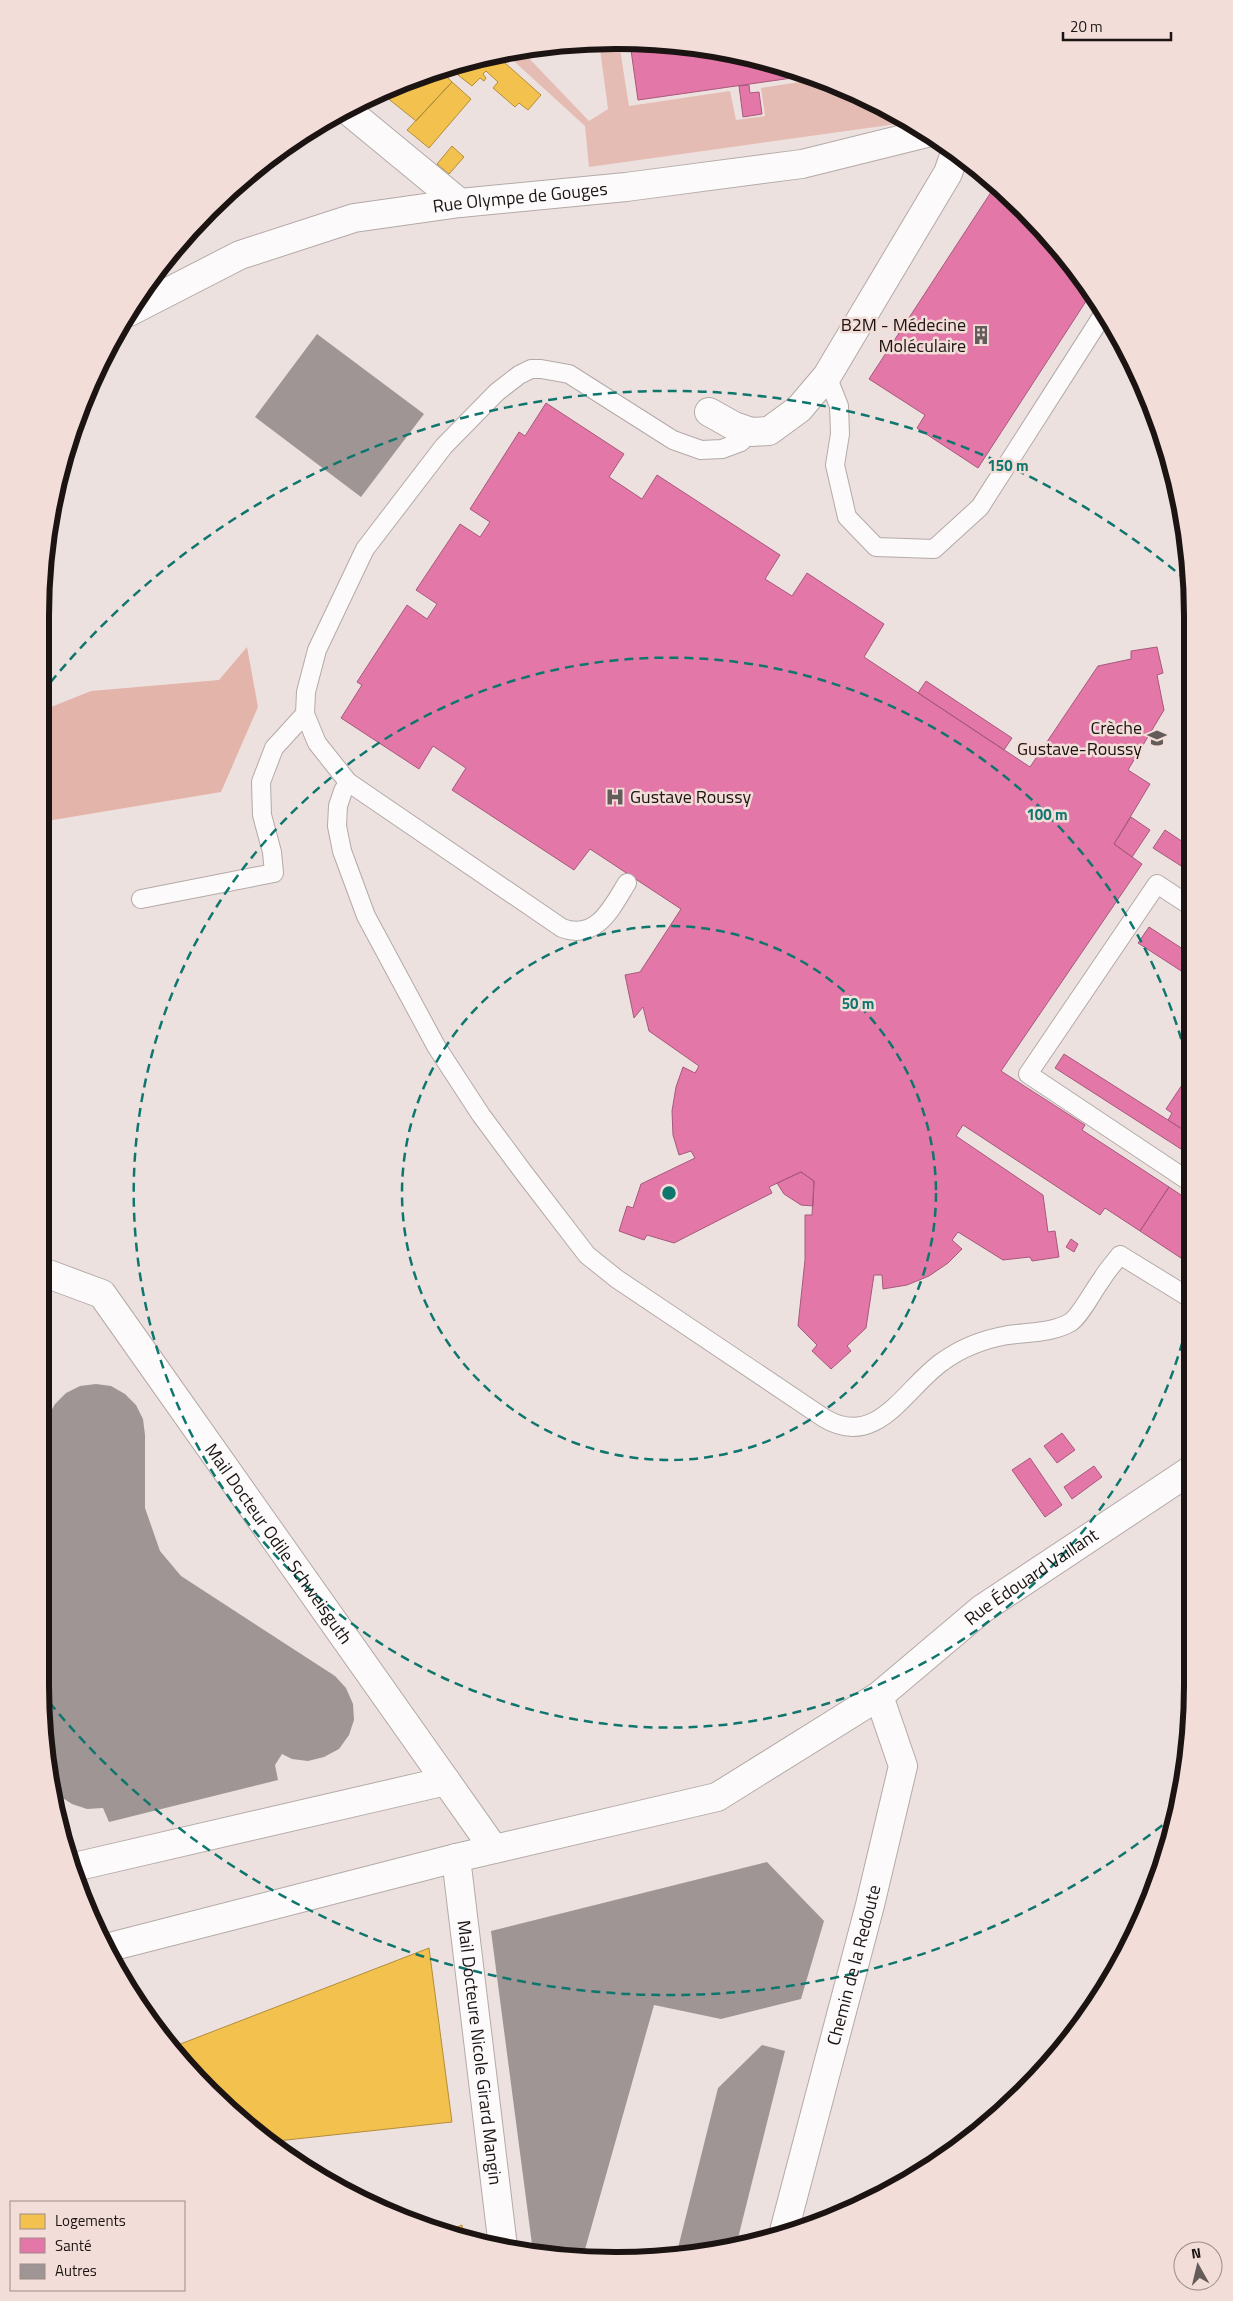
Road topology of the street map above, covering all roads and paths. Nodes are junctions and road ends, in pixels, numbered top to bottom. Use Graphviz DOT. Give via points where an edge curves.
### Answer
graph roads {
  1 [pos="352,114"];
  2 [pos="917,135"];
  3 [pos="953,159"];
  4 [pos="460,204"];
  5 [pos="141,306"];
  6 [pos="1100,319"];
  7 [pos="827,376"];
  8 [pos="709,412"];
  9 [pos="751,432"];
  10 [pos="305,714"];
  11 [pos="348,782"];
  12 [pos="627,883"];
  13 [pos="141,899"];
  14 [pos="1184,902"];
  15 [pos="1184,1178"];
  16 [pos="49,1274"];
  17 [pos="1184,1294"];
  18 [pos="1184,1475"];
  19 [pos="879,1696"];
  20 [pos="446,1781"];
  21 [pos="494,1849"];
  22 [pos="456,1858"];
  23 [pos="79,1866"];
  24 [pos="113,1946"];
  25 [pos="786,2226"];
  26 [pos="502,2240"];
  1 -- 4 [label="street"];
  2 -- 4 [label="street, Rue Olympe de Gouges" via="802,164"];
  3 -- 7 [label="street" via="948,173"];
  4 -- 5 [label="street, Rue Olympe de Gouges" via="354,218 250,252"];
  6 -- 7 [label="lane" via="980,507 934,549 876,547 847,517 835,466 840,434 839,406"];
  7 -- 9 [label="street" via="799,409 783,422 769,431"];
  8 -- 9 [label="street"];
  9 -- 10 [label="lane" via="741,442 722,449 701,450 673,440 569,374 531,369 508,381 444,446 365,549 317,650 306,692"];
  10 -- 11 [label="lane" via="317,743"];
  10 -- 13 [label="lane" via="274,748 261,782 262,815 274,873"];
  11 -- 12 [label="lane" via="570,931 596,926 606,917"];
  11 -- 17 [label="lane" via="338,806 337,826 342,851 366,916 436,1046 524,1173 587,1255 617,1279 830,1422 844,1428 869,1424 895,1408 941,1362 960,1350 988,1340 1061,1327 1073,1321 1120,1255"];
  14 -- 15 [label="lane" via="1157,884 1028,1074"];
  16 -- 20 [label="street, Mail Docteur Odile Schweisguth" via="102,1294"];
  18 -- 19 [label="street, Rue Édouard Vaillant" via="982,1609"];
  19 -- 21 [label="street, Rue Édouard Vaillant" via="717,1797"];
  19 -- 25 [label="street, Chemin de la Redoute" via="903,1766"];
  20 -- 21 [label="street, Mail Docteur Odile Schweisguth"];
  20 -- 23 [label="street"];
  21 -- 22 [label="street, Rue Édouard Vaillant"];
  22 -- 24 [label="street, Rue Édouard Vaillant"];
  22 -- 26 [label="street, Mail Docteure Nicole Girard Mangin"];
}
